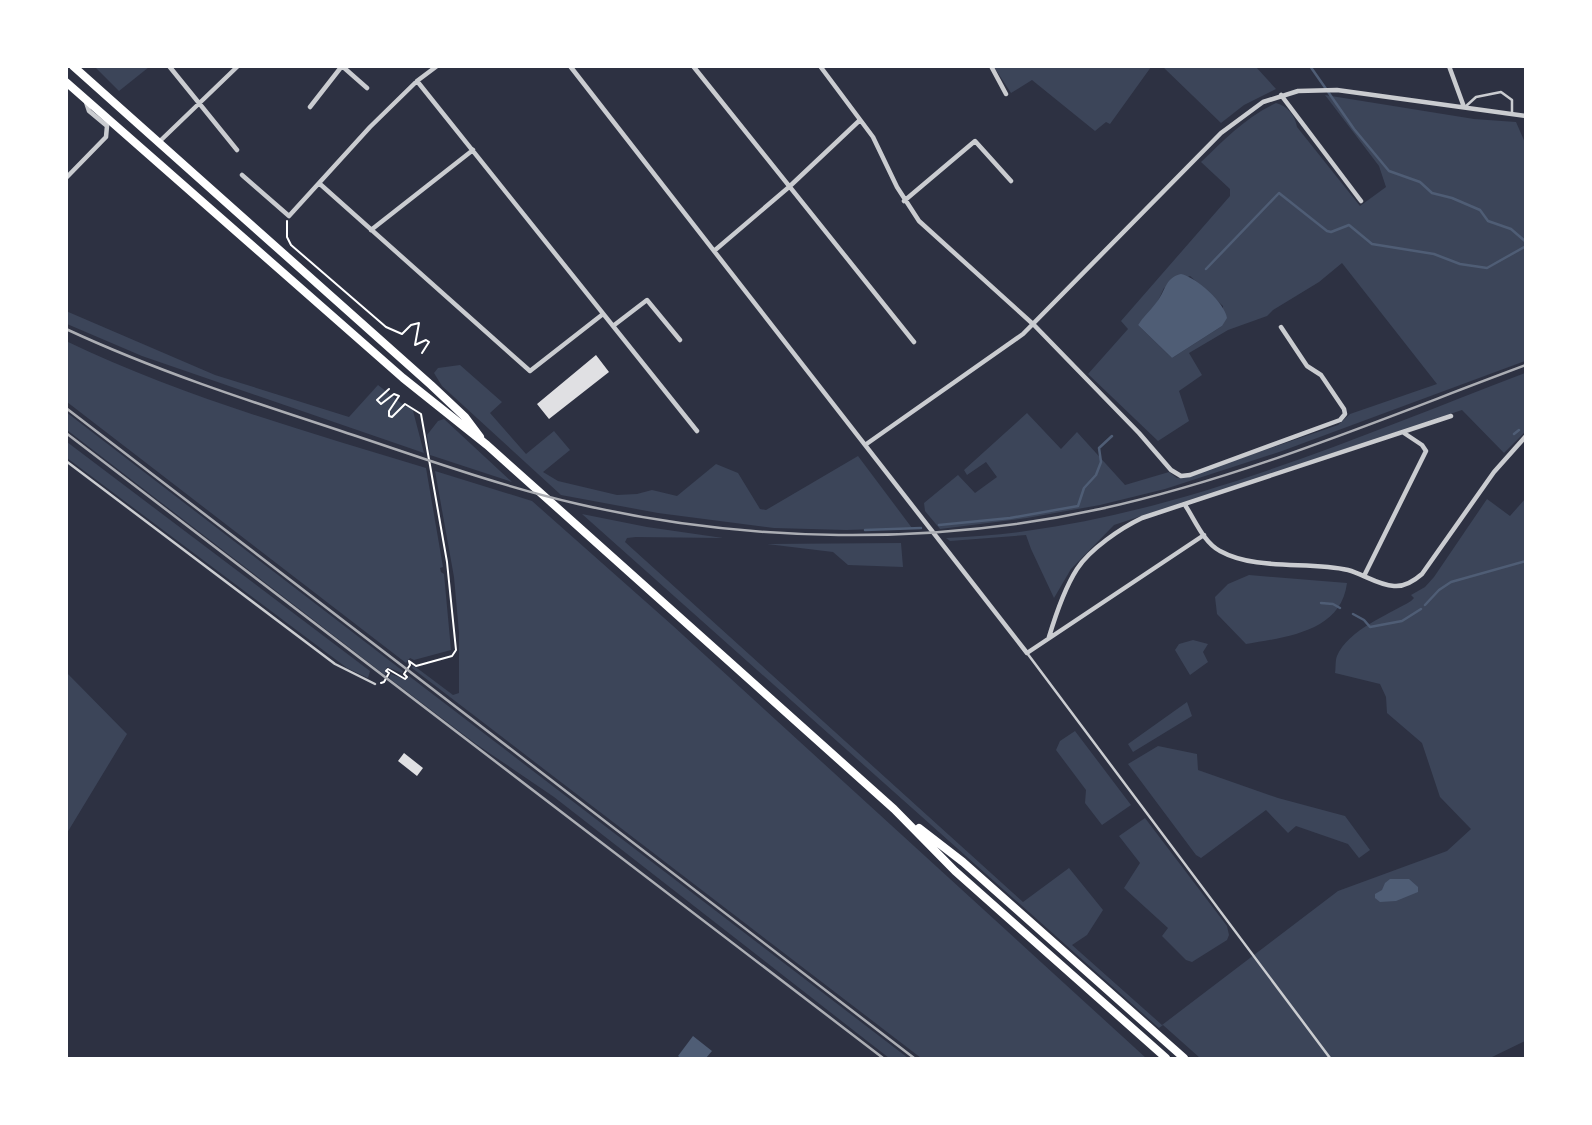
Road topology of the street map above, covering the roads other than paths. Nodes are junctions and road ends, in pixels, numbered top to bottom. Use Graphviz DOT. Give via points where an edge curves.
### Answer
graph roads {
  1 [pos="73,66"];
  2 [pos="169,66"];
  3 [pos="238,66"];
  4 [pos="342,66"];
  5 [pos="437,66"];
  6 [pos="570,66"];
  7 [pos="693,66"];
  8 [pos="820,66"];
  9 [pos="990,66"];
  10 [pos="1449,66"];
  11 [pos="417,81"];
  12 [pos="66,82"];
  13 [pos="367,88"];
  14 [pos="1006,94"];
  15 [pos="1281,95"];
  16 [pos="85,98"];
  17 [pos="200,104"];
  18 [pos="310,107"];
  19 [pos="1464,108"];
  20 [pos="1511,115"];
  21 [pos="1525,117"];
  22 [pos="860,120"];
  23 [pos="159,142"];
  24 [pos="237,150"];
  25 [pos="473,150"];
  26 [pos="242,175"];
  27 [pos="66,178"];
  28 [pos="1011,181"];
  29 [pos="320,184"];
  30 [pos="789,187"];
  31 [pos="904,201"];
  32 [pos="1361,201"];
  33 [pos="371,230"];
  34 [pos="714,251"];
  35 [pos="603,314"];
  36 [pos="1034,325"];
  37 [pos="613,326"];
  38 [pos="1281,327"];
  39 [pos="680,340"];
  40 [pos="914,342"];
  41 [pos="1451,416"];
  42 [pos="697,431"];
  43 [pos="1403,432"];
  44 [pos="1525,436"];
  45 [pos="486,445"];
  46 [pos="865,445"];
  47 [pos="66,461"];
  48 [pos="1185,505"];
  49 [pos="1204,535"];
  50 [pos="1364,576"];
  51 [pos="1049,637"];
  52 [pos="1027,653"];
  53 [pos="375,684"];
  54 [pos="894,809"];
  55 [pos="1166,1059"];
  56 [pos="1184,1059"];
  57 [pos="1331,1059"];
  1 -- 23 [label="main road"];
  2 -- 17 [label="street"];
  3 -- 17 [label="street"];
  4 -- 13 [label="street"];
  4 -- 18 [label="street"];
  5 -- 11 [label="street"];
  6 -- 34 [label="street"];
  7 -- 30 [label="street"];
  8 -- 22 [label="street"];
  9 -- 14 [label="street"];
  10 -- 19 [label="street"];
  11 -- 25 [label="street"];
  11 -- 29 [label="street"];
  12 -- 16 [label="main road"];
  15 -- 19 [label="street" via="1337,90"];
  15 -- 32 [label="street"];
  15 -- 36 [label="street" via="1251,109 1221,133"];
  16 -- 27 [label="street" via="89,111 107,126 106,137"];
  16 -- 45 [label="main road"];
  17 -- 23 [label="street"];
  17 -- 24 [label="street"];
  19 -- 20 [label="street"];
  19 -- 20 [label="lane" via="1476,97 1501,92 1513,100"];
  20 -- 21 [label="street"];
  22 -- 30 [label="street"];
  22 -- 31 [label="street" via="880,149"];
  23 -- 45 [label="main road" via="431,385"];
  25 -- 33 [label="street"];
  25 -- 35 [label="street"];
  26 -- 29 [label="street" via="289,216"];
  28 -- 31 [label="street" via="975,141"];
  29 -- 33 [label="street"];
  30 -- 34 [label="street"];
  30 -- 40 [label="street"];
  31 -- 36 [label="street"];
  33 -- 35 [label="street" via="530,371"];
  34 -- 46 [label="street"];
  35 -- 37 [label="street"];
  36 -- 38 [label="street" via="1181,476 1266,449 1345,414 1321,375 1307,366"];
  36 -- 46 [label="street"];
  37 -- 39 [label="street" via="648,300"];
  37 -- 42 [label="street"];
  41 -- 43 [label="street"];
  43 -- 48 [label="street"];
  43 -- 50 [label="street" via="1426,451"];
  44 -- 50 [label="street" via="1422,574 1403,585"];
  45 -- 54 [label="main road"];
  46 -- 52 [label="street"];
  47 -- 53 [label="lane" via="335,664"];
  48 -- 49 [label="street"];
  48 -- 51 [label="street" via="1142,517 1104,542 1077,569"];
  49 -- 50 [label="street" via="1216,549 1240,558 1339,568"];
  49 -- 51 [label="street"];
  51 -- 52 [label="street"];
  52 -- 57 [label="lane"];
  54 -- 55 [label="main road" via="955,871"];
  54 -- 56 [label="main road" via="963,862"];
}
